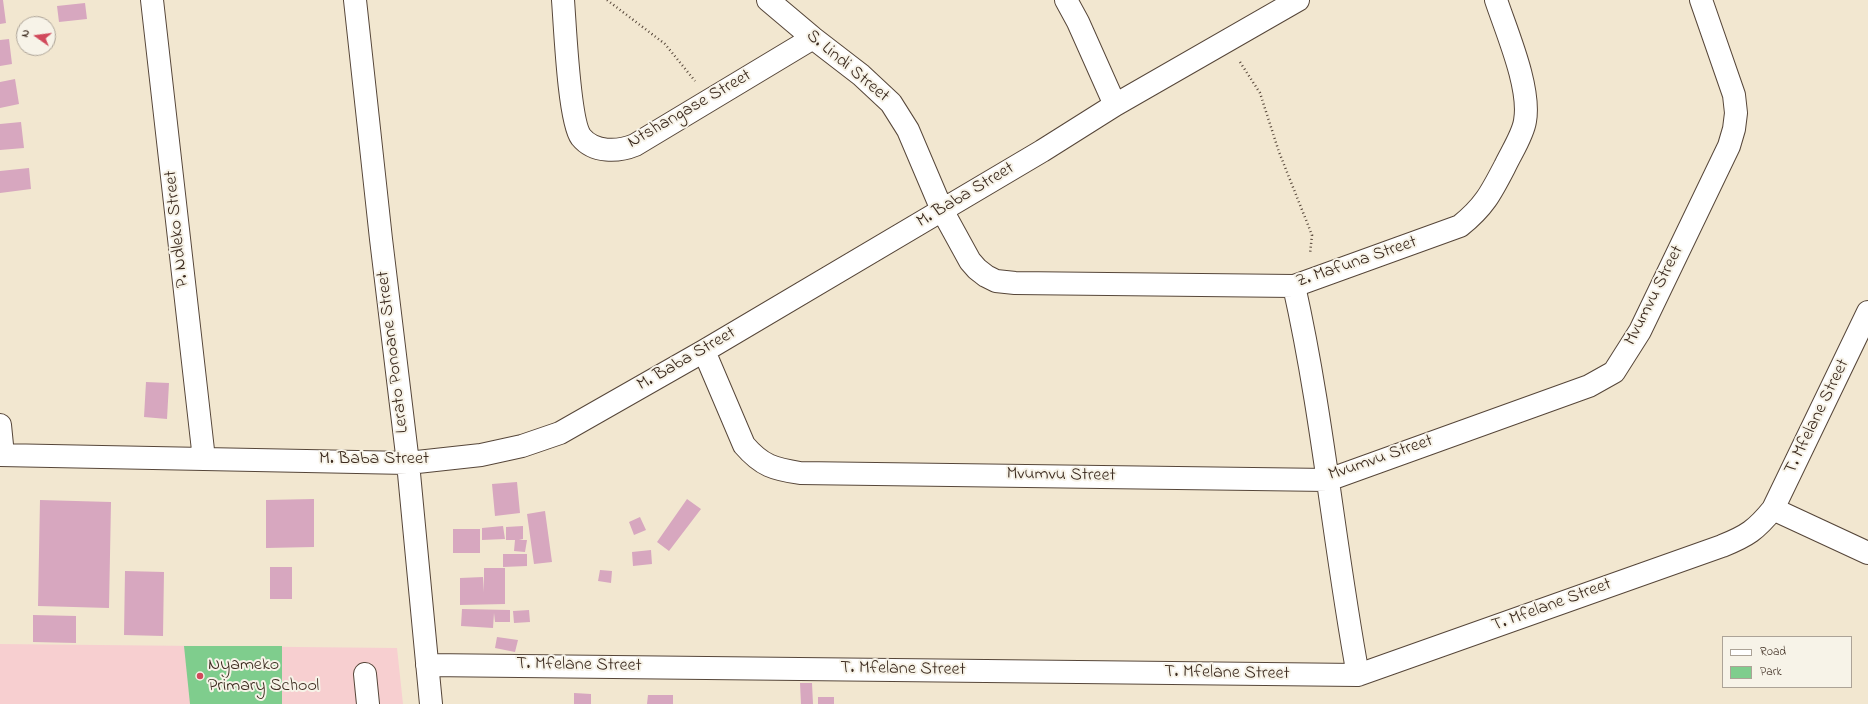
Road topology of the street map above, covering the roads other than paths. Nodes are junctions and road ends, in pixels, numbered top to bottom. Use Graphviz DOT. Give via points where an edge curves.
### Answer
graph roads {
  1 [pos="152,0"];
  2 [pos="355,0"];
  3 [pos="563,0"];
  4 [pos="768,0"];
  5 [pos="1066,0"];
  6 [pos="1298,0"];
  7 [pos="1496,0"];
  8 [pos="1701,0"];
  9 [pos="813,38"];
  10 [pos="1115,105"];
  11 [pos="942,210"];
  12 [pos="1294,286"];
  13 [pos="1868,312"];
  14 [pos="704,351"];
  15 [pos="0,425"];
  16 [pos="1,455"];
  17 [pos="204,459"];
  18 [pos="408,463"];
  19 [pos="1328,480"];
  20 [pos="1773,509"];
  21 [pos="1868,553"];
  22 [pos="427,665"];
  23 [pos="364,674"];
  24 [pos="1358,675"];
  25 [pos="368,704"];
  26 [pos="431,704"];
  1 -- 17 [label="street, P. Ndleko Street"];
  2 -- 18 [label="street, Lerato Ponoane Street"];
  3 -- 9 [label="street, Ntshangase Street" via="573,113 580,136 590,146 606,150 624,150 635,145"];
  4 -- 9 [label="street, S. Lindi Street"];
  5 -- 10 [label="street"];
  6 -- 10 [label="street, M. Baba Street"];
  7 -- 12 [label="street, Z. Mafuna Street" via="1519,69 1526,103 1525,122 1489,197 1477,212 1460,226"];
  8 -- 19 [label="street, Mvumvu Street" via="1734,95 1734,129 1729,146 1640,331 1614,372 1589,386"];
  9 -- 11 [label="street, S. Lindi Street" via="861,75 891,103 908,130"];
  10 -- 11 [label="street, M. Baba Street"];
  11 -- 12 [label="street, Z. Mafuna Street" via="976,269 996,281"];
  11 -- 14 [label="street, M. Baba Street"];
  12 -- 19 [label="street" via="1322,430"];
  13 -- 20 [label="street, T. Mfelane Street"];
  14 -- 18 [label="street, M. Baba Street" via="560,433 522,446 481,455"];
  14 -- 19 [label="street, Mvumvu Street" via="744,445 754,457 777,469 800,473"];
  15 -- 16 [label="street"];
  16 -- 17 [label="street, M. Baba Street"];
  17 -- 18 [label="street, M. Baba Street"];
  18 -- 22 [label="street, Lerato Ponoane Street"];
  19 -- 24 [label="street"];
  20 -- 21 [label="street"];
  20 -- 24 [label="street, T. Mfelane Street" via="1757,528 1735,541"];
  22 -- 24 [label="street, T. Mfelane Street"];
  22 -- 26 [label="street, Lerato Ponoane Street"];
  23 -- 25 [label="street"];
}
